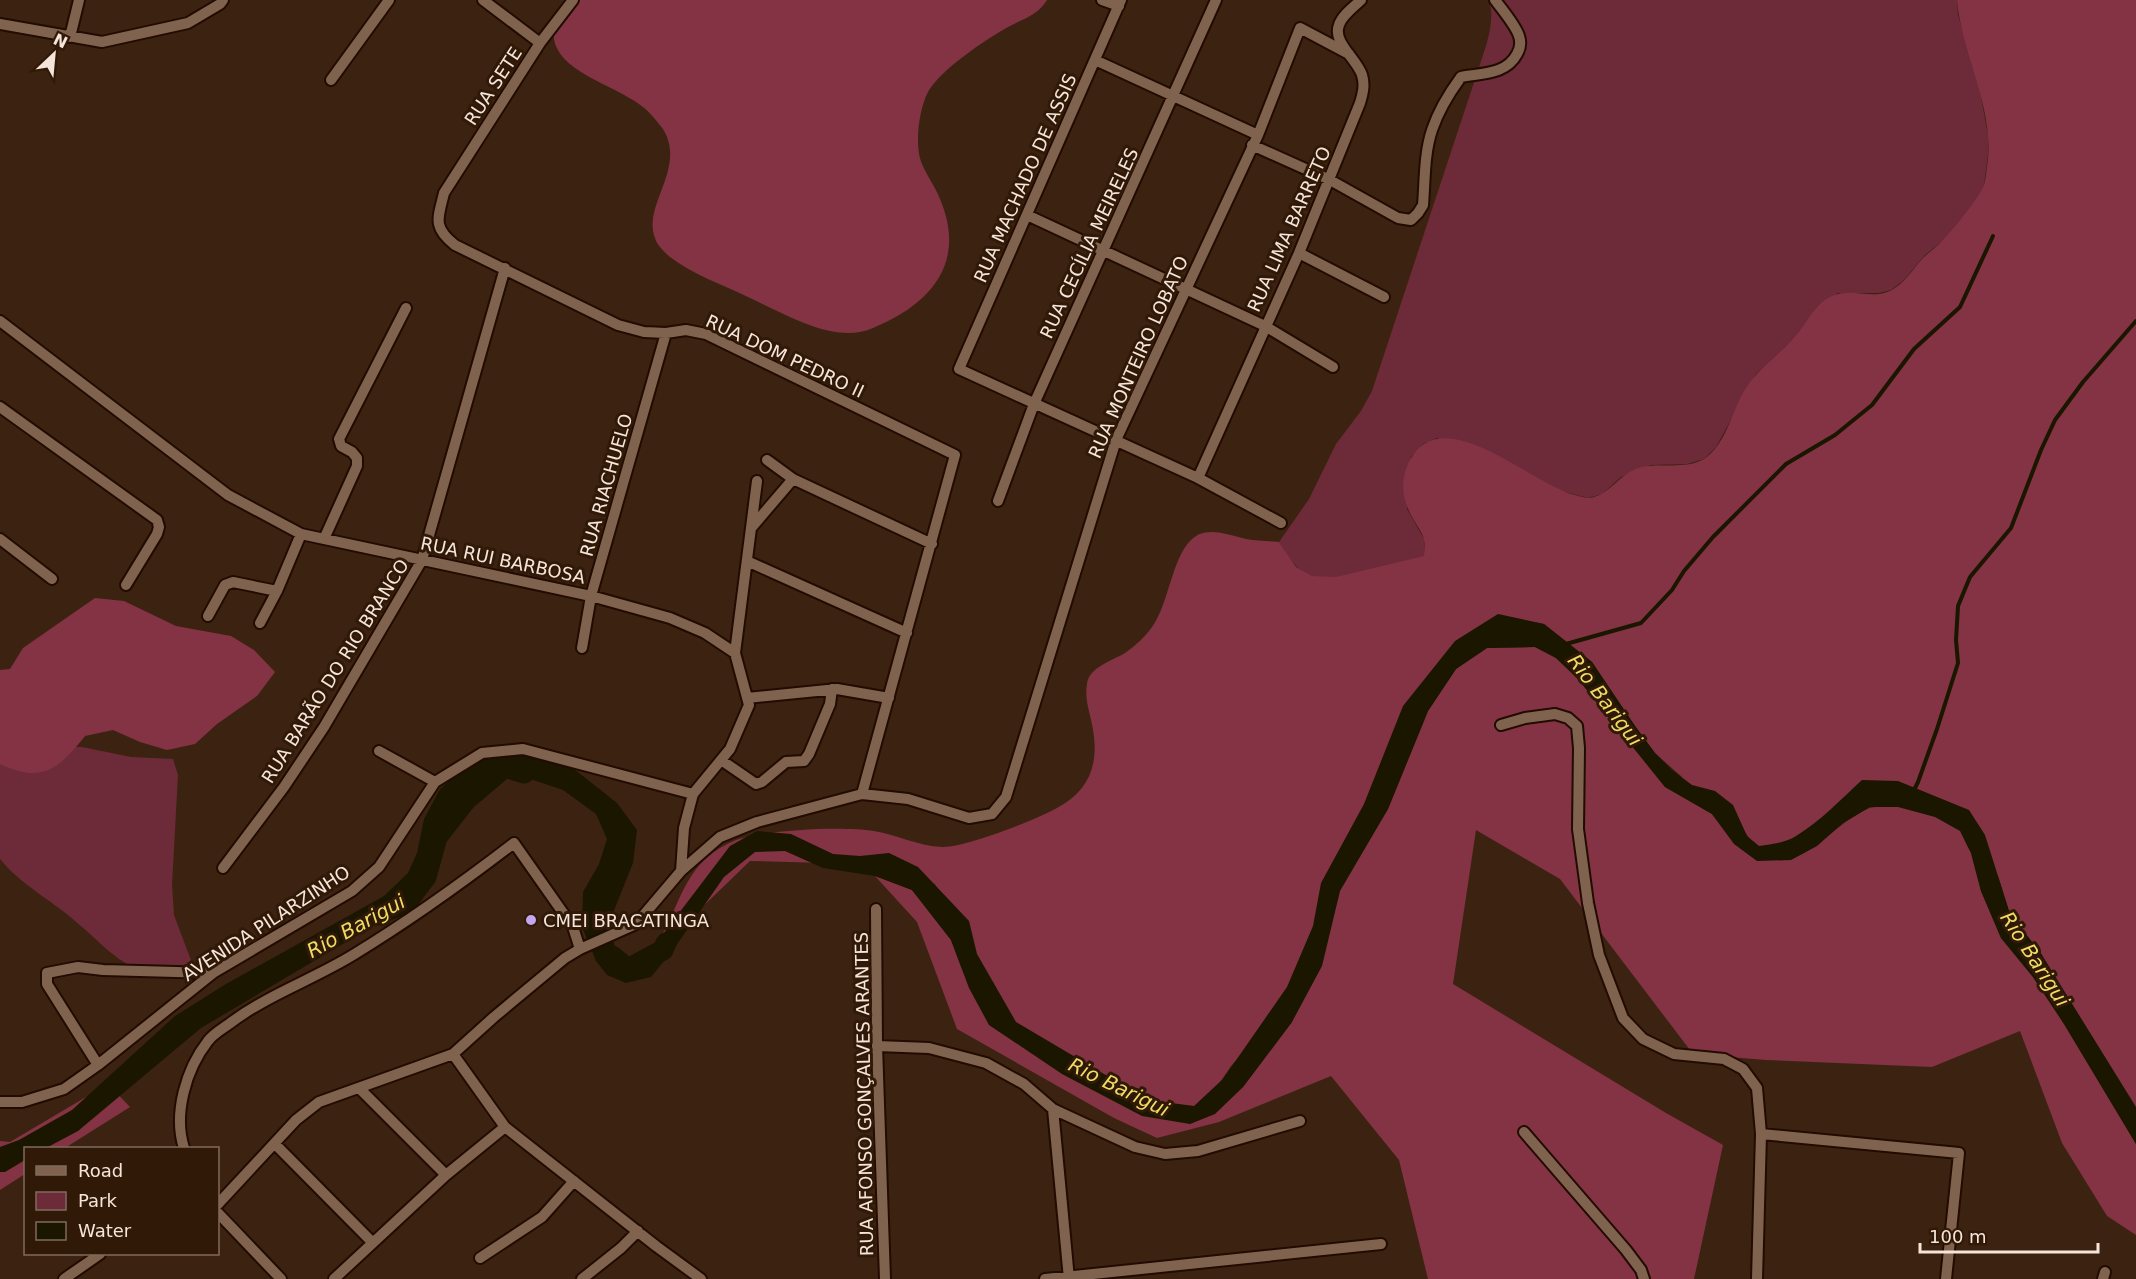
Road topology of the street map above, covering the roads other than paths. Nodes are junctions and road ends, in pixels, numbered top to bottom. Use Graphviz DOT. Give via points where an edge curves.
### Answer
graph roads {
  1 [pos="79,0"];
  2 [pos="223,0"];
  3 [pos="389,0"];
  4 [pos="483,0"];
  5 [pos="573,0"];
  6 [pos="1102,0"];
  7 [pos="1216,0"];
  8 [pos="1361,0"];
  9 [pos="1495,0"];
  10 [pos="1120,3"];
  11 [pos="0,24"];
  12 [pos="70,37"];
  13 [pos="540,43"];
  14 [pos="1349,54"];
  15 [pos="1095,60"];
  16 [pos="331,80"];
  17 [pos="1174,96"];
  18 [pos="1255,140"];
  19 [pos="1330,180"];
  20 [pos="444,193"];
  21 [pos="1027,215"];
  22 [pos="1104,250"];
  23 [pos="1299,253"];
  24 [pos="505,268"];
  25 [pos="1185,288"];
  26 [pos="1384,297"];
  27 [pos="406,308"];
  28 [pos="0,321"];
  29 [pos="1265,326"];
  30 [pos="666,333"];
  31 [pos="1333,367"];
  32 [pos="1034,404"];
  33 [pos="0,407"];
  34 [pos="1116,440"];
  35 [pos="767,460"];
  36 [pos="1198,478"];
  37 [pos="793,479"];
  38 [pos="758,481"];
  39 [pos="998,501"];
  40 [pos="1281,523"];
  41 [pos="751,527"];
  42 [pos="301,534"];
  43 [pos="0,539"];
  44 [pos="324,539"];
  45 [pos="932,544"];
  46 [pos="422,560"];
  47 [pos="747,561"];
  48 [pos="52,579"];
  49 [pos="126,585"];
  50 [pos="277,591"];
  51 [pos="591,596"];
  52 [pos="208,616"];
  53 [pos="260,623"];
  54 [pos="907,633"];
  55 [pos="582,648"];
  56 [pos="735,653"];
  57 [pos="832,689"];
  58 [pos="747,698"];
  59 [pos="889,698"];
  60 [pos="1501,725"];
  61 [pos="379,751"];
  62 [pos="721,760"];
  63 [pos="435,782"];
  64 [pos="693,794"];
  65 [pos="862,794"];
  66 [pos="223,868"];
  67 [pos="681,871"];
  68 [pos="876,909"];
  69 [pos="583,948"];
  70 [pos="213,973"];
  71 [pos="877,1046"];
  72 [pos="453,1054"];
  73 [pos="98,1065"];
  74 [pos="359,1088"];
  75 [pos="0,1102"];
  76 [pos="1053,1109"];
  77 [pos="1300,1121"];
  78 [pos="505,1127"];
  79 [pos="1524,1132"];
  80 [pos="1761,1134"];
  81 [pos="275,1144"];
  82 [pos="183,1147"];
  83 [pos="446,1175"];
  84 [pos="574,1181"];
  85 [pos="219,1203"];
  86 [pos="219,1215"];
  87 [pos="638,1231"];
  88 [pos="373,1243"];
  89 [pos="1381,1244"];
  90 [pos="99,1255"];
  91 [pos="480,1258"];
  92 [pos="1068,1277"];
  93 [pos="64,1279"];
  94 [pos="281,1279"];
  95 [pos="334,1279"];
  96 [pos="582,1279"];
  97 [pos="701,1279"];
  98 [pos="885,1279"];
  99 [pos="1045,1279"];
  100 [pos="1644,1279"];
  101 [pos="1756,1279"];
  102 [pos="1946,1279"];
  1 -- 12 [label="street"];
  2 -- 12 [label="street" via="188,23 102,42"];
  3 -- 16 [label="street"];
  4 -- 13 [label="street"];
  5 -- 13 [label="street, RUA SETE"];
  6 -- 10 [label="street"];
  7 -- 17 [label="street, RUA CECÍLIA MEIRELES"];
  8 -- 14 [label="street, RUA LIMA BARRETO" via="1337,27 1338,37"];
  9 -- 19 [label="street" via="1520,35 1520,46 1504,68 1461,77 1454,87 1432,130 1423,205 1418,213 1411,220 1398,218"];
  10 -- 15 [label="street, RUA MACHADO DE ASSIS"];
  11 -- 12 [label="street"];
  13 -- 20 [label="street, RUA SETE"];
  14 -- 18 [label="street, RUA MONTEIRO LOBATO" via="1300,28"];
  14 -- 19 [label="street, RUA LIMA BARRETO" via="1363,76 1364,89"];
  15 -- 17 [label="street"];
  15 -- 21 [label="street, RUA MACHADO DE ASSIS"];
  17 -- 18 [label="street"];
  17 -- 22 [label="street, RUA CECÍLIA MEIRELES"];
  18 -- 19 [label="street"];
  18 -- 25 [label="street, RUA MONTEIRO LOBATO"];
  19 -- 23 [label="street, RUA LIMA BARRETO"];
  20 -- 24 [label="street, RUA DOM PEDRO II" via="437,219 443,236"];
  21 -- 22 [label="street"];
  21 -- 32 [label="street, RUA MACHADO DE ASSIS" via="959,369"];
  22 -- 25 [label="street"];
  22 -- 32 [label="street, RUA CECÍLIA MEIRELES"];
  23 -- 26 [label="street"];
  23 -- 29 [label="street, RUA LIMA BARRETO"];
  24 -- 30 [label="street, RUA DOM PEDRO II" via="618,325"];
  24 -- 46 [label="street, RUA BARÃO DO RIO BRANCO"];
  25 -- 29 [label="street"];
  25 -- 34 [label="street, RUA MONTEIRO LOBATO"];
  27 -- 44 [label="street" via="339,439 341,446 357,458 357,466"];
  28 -- 42 [label="street, RUA RUI BARBOSA" via="228,495"];
  29 -- 31 [label="street"];
  29 -- 36 [label="street, RUA LIMA BARRETO"];
  30 -- 45 [label="street, RUA DOM PEDRO II" via="686,330 706,334 955,455"];
  30 -- 51 [label="street, RUA RIACHUELO"];
  32 -- 34 [label="street"];
  32 -- 39 [label="street, RUA CECÍLIA MEIRELES"];
  33 -- 49 [label="street" via="157,520 157,534"];
  34 -- 36 [label="street"];
  34 -- 65 [label="street, RUA MONTEIRO LOBATO" via="1006,797 992,814 969,818 908,799"];
  35 -- 37 [label="street"];
  36 -- 40 [label="street"];
  37 -- 41 [label="street"];
  37 -- 45 [label="street"];
  38 -- 41 [label="street"];
  41 -- 47 [label="street"];
  42 -- 44 [label="street, RUA RUI BARBOSA"];
  42 -- 50 [label="street"];
  43 -- 48 [label="street"];
  44 -- 46 [label="street, RUA RUI BARBOSA"];
  45 -- 54 [label="street"];
  46 -- 51 [label="street, RUA RUI BARBOSA"];
  46 -- 66 [label="street, RUA BARÃO DO RIO BRANCO" via="324,727"];
  47 -- 54 [label="street"];
  47 -- 56 [label="street"];
  50 -- 52 [label="street" via="233,582 225,585"];
  50 -- 53 [label="street"];
  51 -- 55 [label="street, RUA RIACHUELO"];
  51 -- 56 [label="street, RUA RUI BARBOSA" via="670,618 705,633"];
  54 -- 59 [label="street"];
  56 -- 58 [label="street"];
  57 -- 58 [label="street"];
  57 -- 59 [label="street"];
  57 -- 62 [label="street" via="830,704 804,760 786,762 756,784"];
  58 -- 62 [label="street" via="749,705 740,728"];
  59 -- 65 [label="street"];
  60 -- 80 [label="street" via="1525,717 1555,714 1568,717 1576,726 1578,829 1588,903 1599,956 1623,1018 1643,1040 1674,1054 1724,1059 1743,1069 1757,1088"];
  61 -- 63 [label="street"];
  62 -- 64 [label="street"];
  63 -- 64 [label="street, AVENIDA PILARZINHO" via="482,753 523,749"];
  63 -- 70 [label="street, AVENIDA PILARZINHO" via="379,867 352,891"];
  64 -- 67 [label="street" via="684,828"];
  65 -- 67 [label="street" via="757,822 720,837"];
  67 -- 69 [label="street" via="636,924"];
  68 -- 71 [label="street, RUA AFONSO GONÇALVES ARANTES"];
  69 -- 72 [label="street" via="565,958"];
  69 -- 82 [label="street" via="573,927 514,843 458,887 351,956 249,1008 209,1040 193,1066 180,1110"];
  70 -- 73 [label="street, AVENIDA PILARZINHO"];
  70 -- 73 [label="street" via="78,966 47,973 47,984"];
  71 -- 76 [label="street" via="929,1048 986,1063 1024,1084"];
  71 -- 98 [label="street, RUA AFONSO GONÇALVES ARANTES"];
  72 -- 74 [label="street"];
  72 -- 78 [label="street"];
  73 -- 75 [label="street, AVENIDA PILARZINHO" via="64,1089 22,1102"];
  74 -- 81 [label="street" via="319,1102"];
  74 -- 83 [label="street"];
  76 -- 77 [label="street" via="1136,1147 1165,1154 1198,1151"];
  76 -- 92 [label="street"];
  78 -- 83 [label="street"];
  78 -- 84 [label="street"];
  79 -- 100 [label="street" via="1626,1250"];
  80 -- 101 [label="street"];
  80 -- 102 [label="street" via="1959,1153"];
  81 -- 85 [label="street"];
  81 -- 88 [label="street"];
  83 -- 88 [label="street"];
  84 -- 87 [label="street"];
  84 -- 91 [label="street" via="542,1217"];
  86 -- 94 [label="street"];
  87 -- 96 [label="street"];
  87 -- 97 [label="street"];
  88 -- 95 [label="street"];
  89 -- 92 [label="street"];
  90 -- 93 [label="street"];
  92 -- 99 [label="street"];
}
